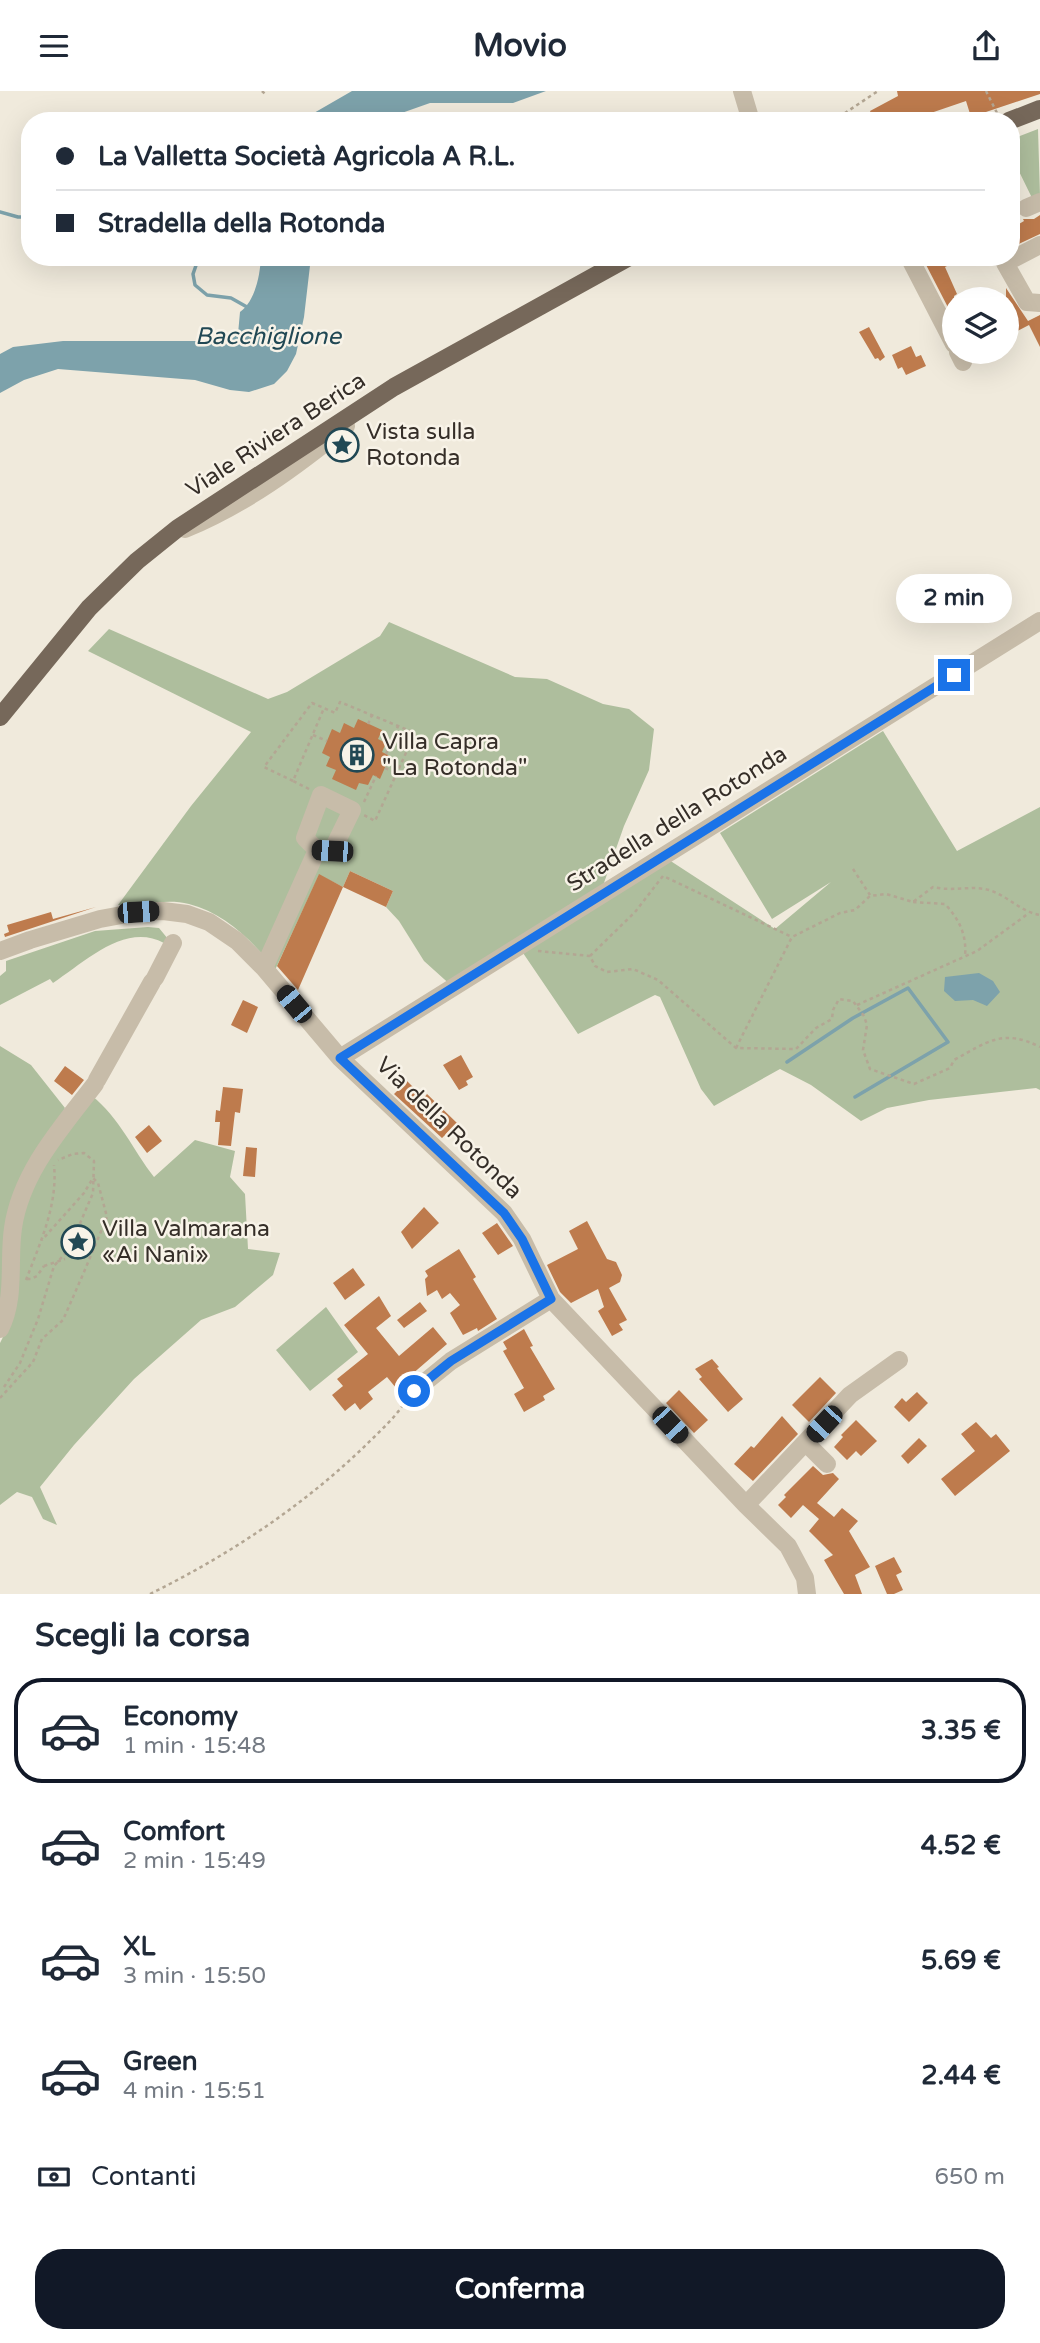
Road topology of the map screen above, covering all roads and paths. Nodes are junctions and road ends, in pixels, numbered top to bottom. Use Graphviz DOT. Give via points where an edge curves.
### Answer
graph roads {
  1 [pos="742,91"];
  2 [pos="878,91"];
  3 [pos="986,91"];
  4 [pos="1040,109"];
  5 [pos="748,112"];
  6 [pos="846,112"];
  7 [pos="997,112"];
  8 [pos="1020,117"];
  9 [pos="1040,245"];
  10 [pos="1020,255"];
  11 [pos="613,266"];
  12 [pos="914,266"];
  13 [pos="1007,266"];
  14 [pos="1040,303"];
  15 [pos="942,321"];
  16 [pos="1040,621"];
  17 [pos="324,708"];
  18 [pos="372,715"];
  19 [pos="0,717"];
  20 [pos="368,724"];
  21 [pos="398,726"];
  22 [pos="313,736"];
  23 [pos="327,741"];
  24 [pos="386,754"];
  25 [pos="385,768"];
  26 [pos="397,773"];
  27 [pos="376,776"];
  28 [pos="293,781"];
  29 [pos="321,795"];
  30 [pos="317,850"];
  31 [pos="853,869"];
  32 [pos="870,895"];
  33 [pos="913,902"];
  34 [pos="1029,913"];
  35 [pos="1040,915"];
  36 [pos="792,937"];
  37 [pos="530,940"];
  38 [pos="173,943"];
  39 [pos="0,951"];
  40 [pos="590,956"];
  41 [pos="965,957"];
  42 [pos="264,968"];
  43 [pos="856,1006"];
  44 [pos="1040,1047"];
  45 [pos="736,1048"];
  46 [pos="340,1058"];
  47 [pos="93,1178"];
  48 [pos="41,1241"];
  49 [pos="65,1259"];
  50 [pos="27,1279"];
  51 [pos="24,1286"];
  52 [pos="551,1299"];
  53 [pos="0,1329"];
  54 [pos="900,1360"];
  55 [pos="4,1387"];
  56 [pos="10,1387"];
  57 [pos="0,1391"];
  58 [pos="414,1391"];
  59 [pos="0,1398"];
  60 [pos="806,1443"];
  61 [pos="827,1464"];
  62 [pos="746,1505"];
  63 [pos="150,1594"];
  64 [pos="807,1594"];
  1 -- 5 [label="street"];
  2 -- 6 [label="path"];
  3 -- 7 [label="path"];
  4 -- 8 [label="main road"];
  9 -- 10 [label="street"];
  11 -- 19 [label="main road, Viale Riviera Berica" via="394,387 169,536 89,608"];
  12 -- 15 [label="street"];
  13 -- 14 [label="street" via="1027,302"];
  16 -- 37 [label="street, Stradella della Rotonda"];
  17 -- 18 [label="path" via="335,713 340,702"];
  17 -- 22 [label="path"];
  17 -- 28 [label="path" via="312,703 264,767"];
  18 -- 20 [label="path"];
  18 -- 21 [label="path"];
  21 -- 24 [label="path"];
  21 -- 26 [label="path" via="415,733"];
  22 -- 23 [label="path"];
  22 -- 28 [label="path"];
  25 -- 26 [label="path"];
  26 -- 27 [label="path" via="375,821 358,813"];
  28 -- 29 [label="path"];
  29 -- 30 [label="street" via="305,838"];
  29 -- 30 [label="street" via="352,810 332,851"];
  30 -- 42 [label="street"];
  31 -- 32 [label="path"];
  32 -- 33 [label="path" via="886,894"];
  32 -- 36 [label="path" via="855,910"];
  33 -- 34 [label="path" via="933,887 974,888 990,890"];
  33 -- 41 [label="path" via="945,904 957,918 966,942"];
  34 -- 35 [label="path"];
  34 -- 41 [label="path"];
  36 -- 40 [label="path" via="663,876 635,912"];
  36 -- 45 [label="path"];
  37 -- 40 [label="path" via="538,951"];
  37 -- 46 [label="street, Stradella della Rotonda"];
  38 -- 53 [label="street" via="96,1081 38,1160 17,1209 11,1284"];
  39 -- 42 [label="street, Via della Rotonda" via="100,919 163,911 209,922"];
  40 -- 45 [label="path" via="594,966 607,972 633,969 658,980"];
  41 -- 43 [label="path"];
  42 -- 46 [label="street, Via della Rotonda"];
  43 -- 44 [label="path" via="867,1025 863,1050 870,1069 914,1084 1000,1037"];
  43 -- 45 [label="path" via="839,999 832,1019 796,1049"];
  46 -- 52 [label="street, Via della Rotonda" via="355,1079 504,1213"];
  47 -- 48 [label="path"];
  47 -- 48 [label="path" via="94,1161 84,1153 58,1159"];
  47 -- 55 [label="path" via="93,1193 69,1249 54,1266 20,1363"];
  47 -- 56 [label="path" via="107,1217 62,1319 42,1339 33,1362"];
  48 -- 50 [label="path"];
  49 -- 50 [label="path, bridge" via="44,1266 37,1276"];
  50 -- 51 [label="path"];
  52 -- 58 [label="street" via="451,1361"];
  52 -- 62 [label="street, Via della Rotonda"];
  54 -- 60 [label="street" via="850,1395"];
  55 -- 56 [label="path"];
  55 -- 57 [label="path"];
  56 -- 59 [label="path"];
  58 -- 63 [label="path" via="319,1489"];
  60 -- 61 [label="street"];
  60 -- 62 [label="street"];
  62 -- 64 [label="street, Via della Rotonda" via="788,1546 805,1578"];
}
